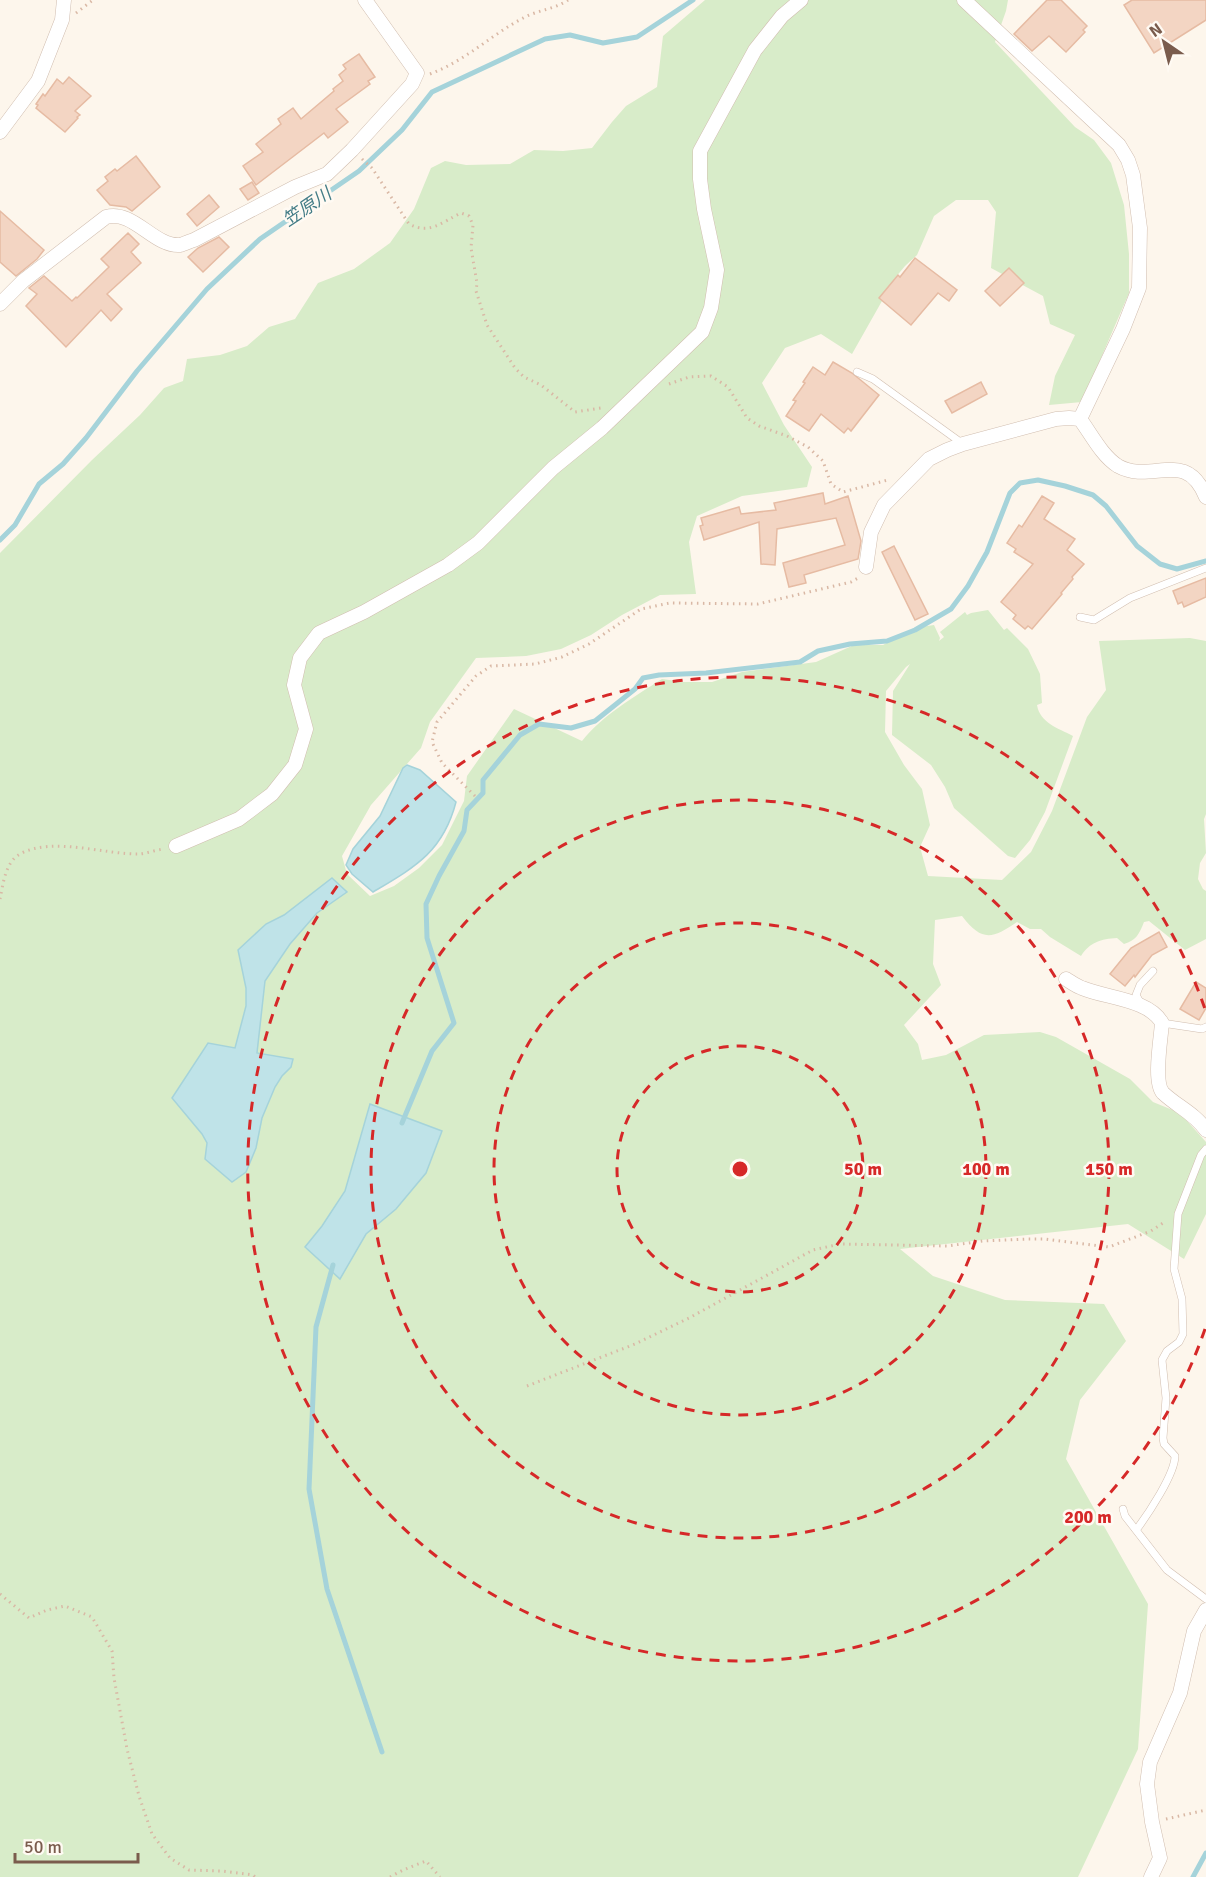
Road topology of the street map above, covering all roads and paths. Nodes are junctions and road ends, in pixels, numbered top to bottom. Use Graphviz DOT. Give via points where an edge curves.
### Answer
graph roads {
  1 [pos="64,0"];
  2 [pos="365,0"];
  3 [pos="568,0"];
  4 [pos="801,0"];
  5 [pos="964,0"];
  6 [pos="417,73"];
  7 [pos="0,132"];
  8 [pos="352,150"];
  9 [pos="0,304"];
  10 [pos="857,372"];
  11 [pos="661,387"];
  12 [pos="604,407"];
  13 [pos="1080,419"];
  14 [pos="963,444"];
  15 [pos="915,474"];
  16 [pos="1206,496"];
  17 [pos="866,567"];
  18 [pos="1206,568"];
  19 [pos="1080,617"];
  20 [pos="475,796"];
  21 [pos="177,846"];
  22 [pos="0,900"];
  23 [pos="1153,971"];
  24 [pos="1066,979"];
  25 [pos="1142,1006"];
  26 [pos="1162,1023"];
  27 [pos="1206,1027"];
  28 [pos="1206,1130"];
  29 [pos="1206,1149"];
  30 [pos="1178,1214"];
  31 [pos="527,1386"];
  32 [pos="1123,1509"];
  33 [pos="1137,1529"];
  34 [pos="0,1594"];
  35 [pos="1206,1599"];
  36 [pos="1206,1610"];
  37 [pos="1206,1810"];
  38 [pos="1152,1822"];
  39 [pos="255,1877"];
  40 [pos="390,1877"];
  41 [pos="440,1877"];
  42 [pos="1151,1877"];
  1 -- 7 [label="street" via="62,20 38,81"];
  2 -- 6 [label="street"];
  3 -- 6 [label="path" via="527,16 449,67 430,74"];
  4 -- 21 [label="street" via="782,16 755,50 700,152 704,209 717,270 711,308 702,332 470,548 448,565 319,633 300,658 294,686 306,729 296,765 272,794 239,819"];
  5 -- 13 [label="street" via="1119,145 1133,175 1140,228 1139,288"];
  6 -- 8 [label="street" via="412,84"];
  8 -- 9 [label="street" via="327,174 179,245 166,242 122,216 106,217 23,281"];
  8 -- 12 [label="path" via="372,168 409,224 425,229 461,213 469,216 476,291 488,325 515,368 575,412"];
  10 -- 14 [label="lane" via="873,379"];
  11 -- 15 [label="path" via="689,377 711,376 728,387 747,418 808,447 823,461 831,484 843,492"];
  13 -- 14 [label="street" via="1056,419"];
  13 -- 16 [label="street" via="1118,466 1133,471 1190,472"];
  14 -- 15 [label="street" via="929,459"];
  15 -- 17 [label="street" via="884,505 871,532"];
  17 -- 20 [label="path" via="851,582 758,604 670,603 641,609 562,657 535,664 491,666 476,676 437,723 432,742 442,763"];
  18 -- 19 [label="lane" via="1130,598 1094,620"];
  21 -- 22 [label="path" via="141,854 60,847 19,854 6,871"];
  23 -- 25 [label="lane" via="1136,995"];
  24 -- 25 [label="street" via="1081,988"];
  25 -- 26 [label="street"];
  26 -- 27 [label="lane"];
  26 -- 28 [label="street" via="1157,1082 1162,1092"];
  29 -- 30 [label="lane"];
  30 -- 31 [label="path" via="1151,1231 1109,1247 1027,1239 947,1246 840,1244 813,1250 635,1344"];
  30 -- 33 [label="lane" via="1174,1269 1182,1299 1183,1334 1162,1360 1166,1398 1163,1438 1175,1462"];
  32 -- 33 [label="lane"];
  33 -- 35 [label="lane" via="1167,1570"];
  34 -- 39 [label="path" via="29,1618 65,1606 92,1617 112,1651 127,1749 152,1834 170,1858 189,1870"];
  36 -- 38 [label="street" via="1194,1631 1180,1693 1150,1762 1147,1784"];
  37 -- 38 [label="path"];
  38 -- 42 [label="street" via="1160,1858"];
  40 -- 41 [label="path" via="426,1861"];
}
